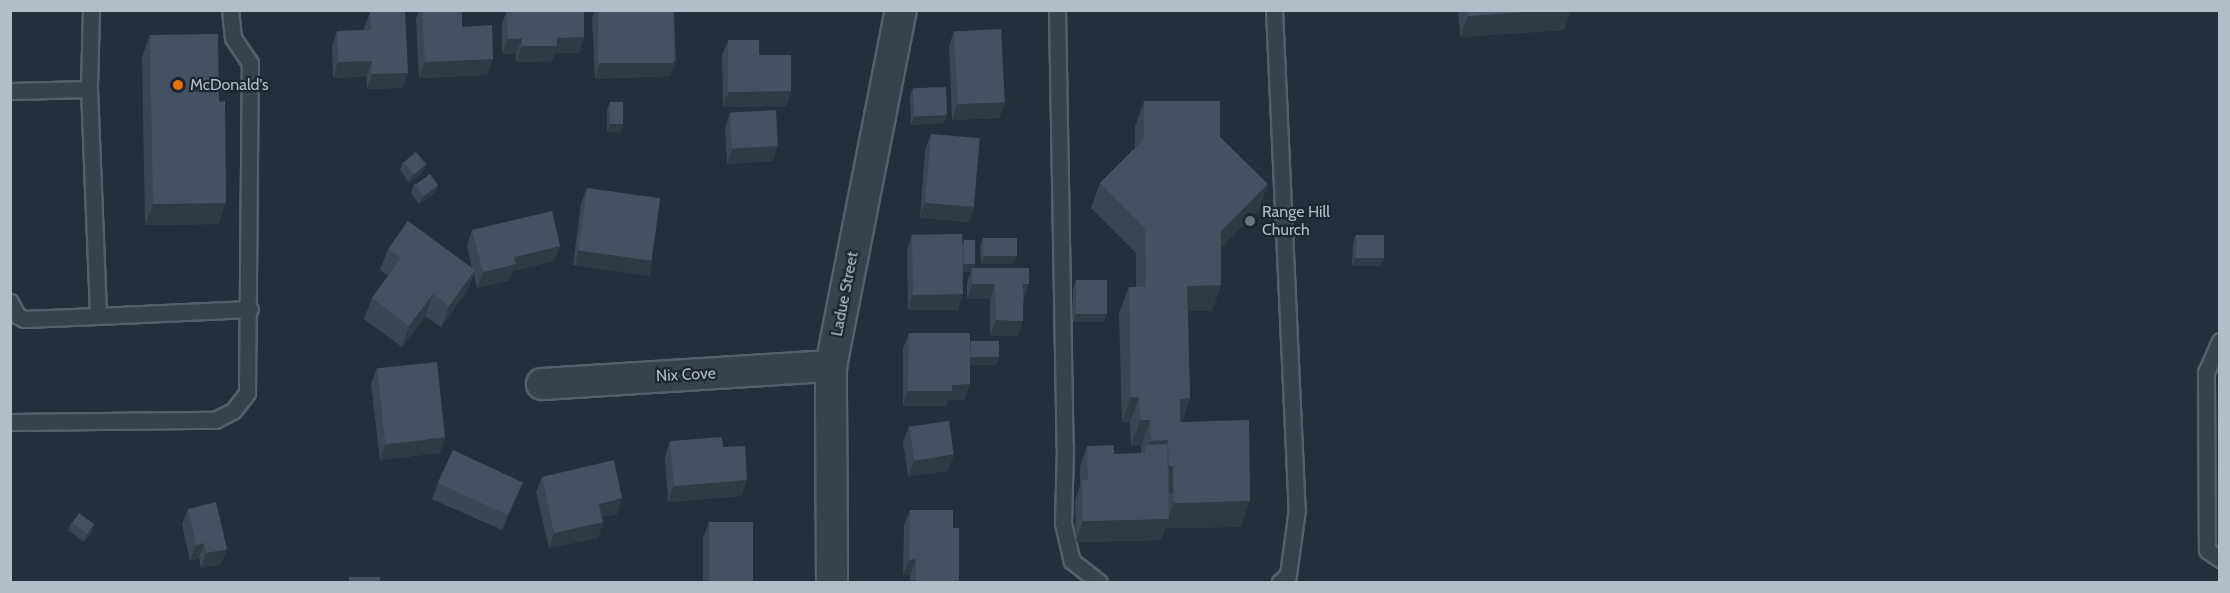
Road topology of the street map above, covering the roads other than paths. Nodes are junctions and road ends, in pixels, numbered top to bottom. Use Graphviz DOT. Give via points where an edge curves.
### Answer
graph roads {
  1 [pos="91,10"];
  2 [pos="230,10"];
  3 [pos="901,10"];
  4 [pos="1057,10"];
  5 [pos="1274,10"];
  6 [pos="88,89"];
  7 [pos="10,91"];
  8 [pos="10,302"];
  9 [pos="250,309"];
  10 [pos="98,316"];
  11 [pos="2220,340"];
  12 [pos="831,366"];
  13 [pos="542,384"];
  14 [pos="10,422"];
  15 [pos="2220,559"];
  16 [pos="832,582"];
  17 [pos="1099,582"];
  18 [pos="1280,582"];
  1 -- 6 [label="lane"];
  2 -- 9 [label="lane" via="233,38 250,63"];
  3 -- 12 [label="street, Ladue Street"];
  4 -- 17 [label="lane" via="1063,523 1072,561"];
  5 -- 18 [label="lane" via="1297,509 1288,575"];
  6 -- 7 [label="lane"];
  6 -- 10 [label="lane"];
  8 -- 10 [label="lane" via="24,319"];
  9 -- 10 [label="lane"];
  9 -- 14 [label="lane" via="247,393 224,417"];
  11 -- 15 [label="lane" via="2206,372 2207,550"];
  12 -- 13 [label="street, Nix Cove"];
  12 -- 16 [label="street, Ladue Street"];
}
